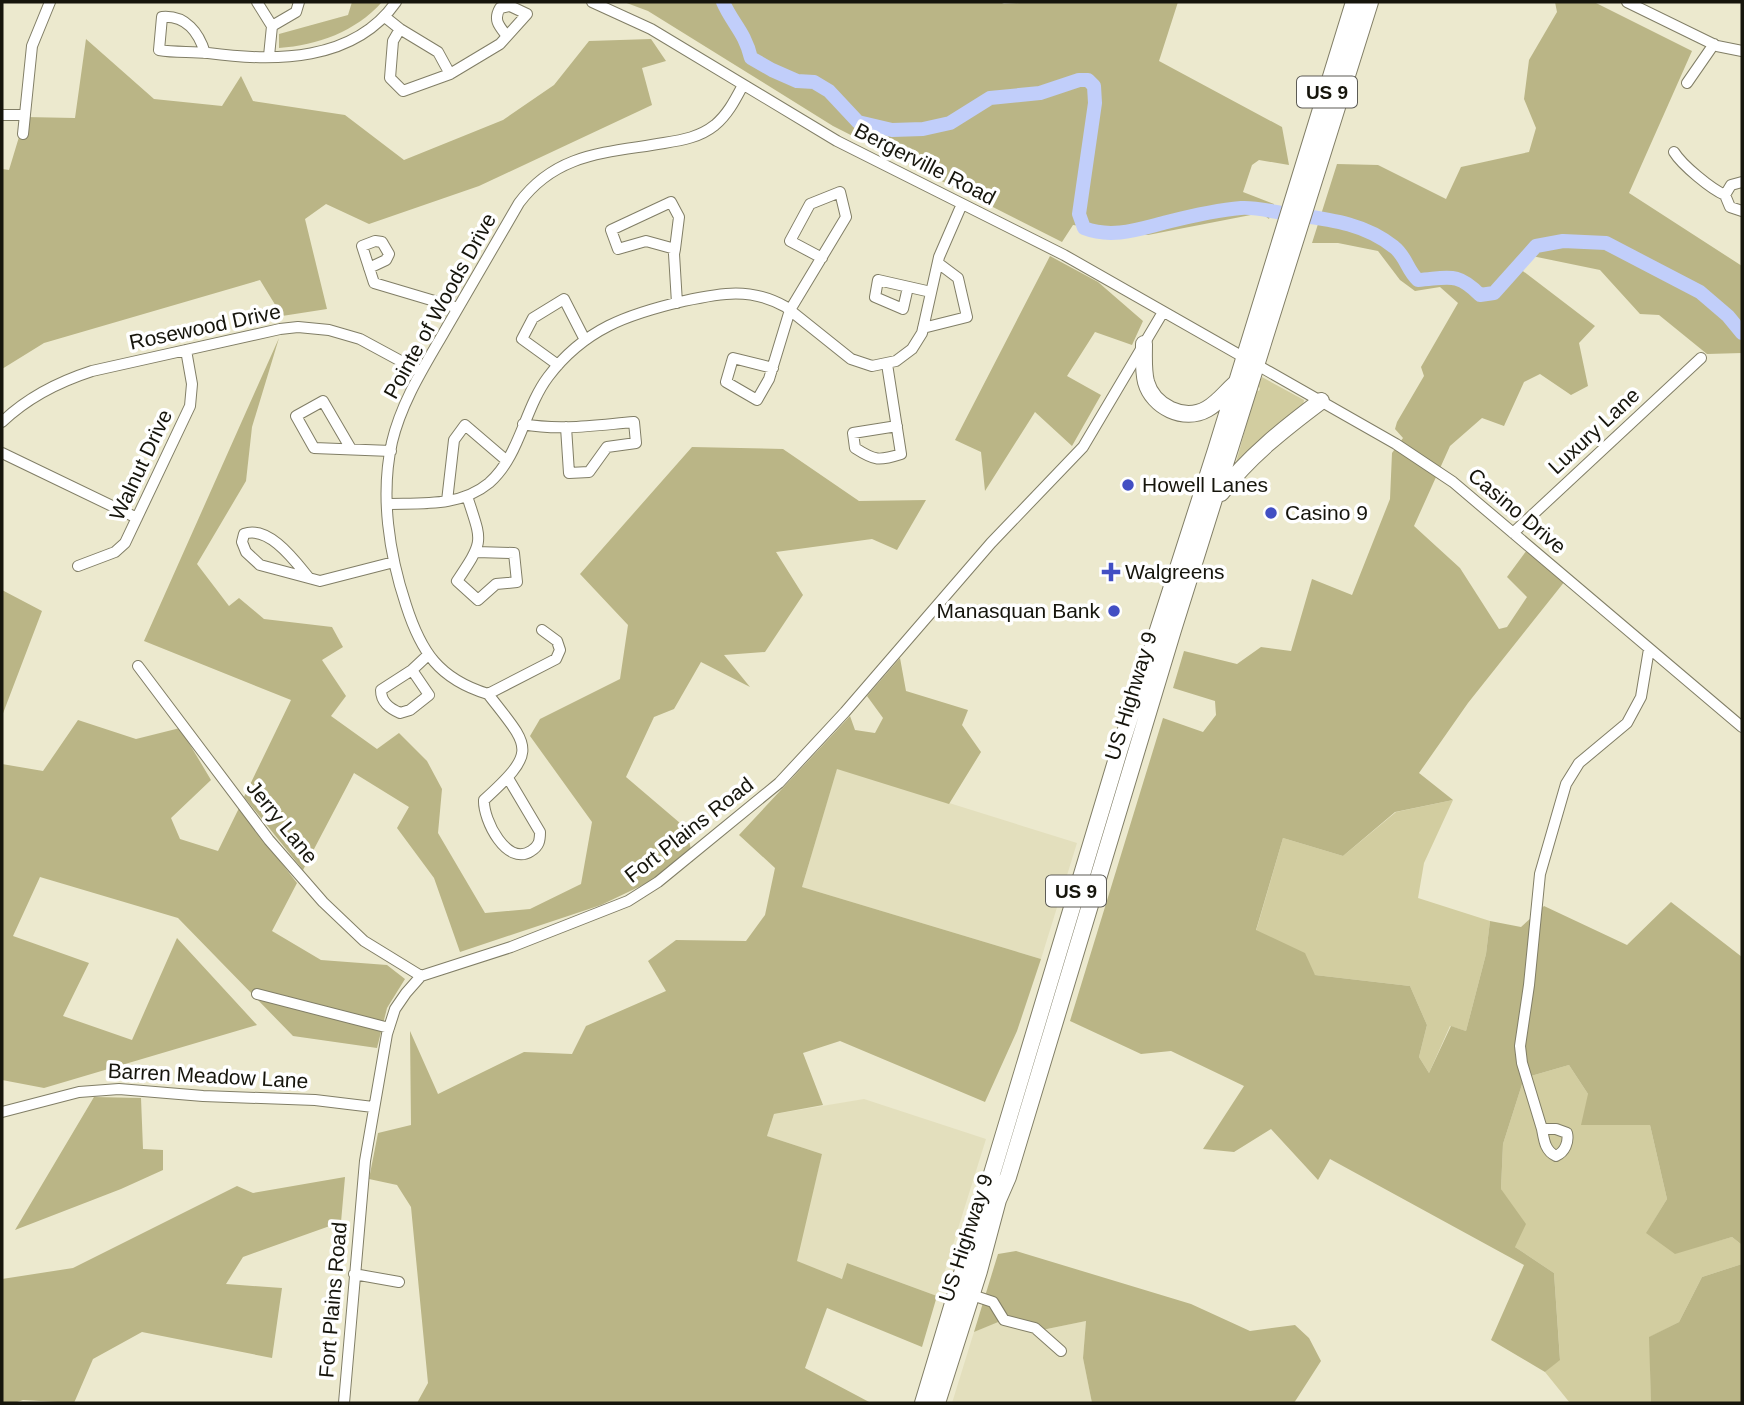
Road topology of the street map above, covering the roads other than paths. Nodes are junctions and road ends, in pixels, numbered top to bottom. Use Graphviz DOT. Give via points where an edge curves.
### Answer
graph roads {
  1 [pos="50,2"];
  2 [pos="257,2"];
  3 [pos="299,2"];
  4 [pos="396,2"];
  5 [pos="592,2"];
  6 [pos="1354,2"];
  7 [pos="1370,2"];
  8 [pos="1627,2"];
  9 [pos="385,17"];
  10 [pos="272,26"];
  11 [pos="400,29"];
  12 [pos="508,36"];
  13 [pos="1714,44"];
  14 [pos="1742,51"];
  15 [pos="205,53"];
  16 [pos="270,56"];
  17 [pos="450,74"];
  18 [pos="1687,83"];
  19 [pos="743,85"];
  20 [pos="2,115"];
  21 [pos="23,115"];
  22 [pos="23,134"];
  23 [pos="1674,152"];
  24 [pos="1306,181"];
  25 [pos="1742,182"];
  26 [pos="1725,195"];
  27 [pos="962,204"];
  28 [pos="1742,211"];
  29 [pos="675,249"];
  30 [pos="821,258"];
  31 [pos="369,268"];
  32 [pos="936,269"];
  33 [pos="908,287"];
  34 [pos="931,292"];
  35 [pos="677,303"];
  36 [pos="458,309"];
  37 [pos="790,310"];
  38 [pos="1163,312"];
  39 [pos="923,328"];
  40 [pos="585,340"];
  41 [pos="1144,344"];
  42 [pos="186,350"];
  43 [pos="1701,358"];
  44 [pos="1250,361"];
  45 [pos="558,365"];
  46 [pos="887,365"];
  47 [pos="772,368"];
  48 [pos="421,372"];
  49 [pos="1236,382"];
  50 [pos="1321,401"];
  51 [pos="2,422"];
  52 [pos="523,424"];
  53 [pos="897,426"];
  54 [pos="566,427"];
  55 [pos="351,449"];
  56 [pos="391,451"];
  57 [pos="2,453"];
  58 [pos="507,461"];
  59 [pos="467,496"];
  60 [pos="447,502"];
  61 [pos="1213,503"];
  62 [pos="387,504"];
  63 [pos="137,518"];
  64 [pos="1513,533"];
  65 [pos="476,552"];
  66 [pos="394,562"];
  67 [pos="78,566"];
  68 [pos="309,578"];
  69 [pos="542,630"];
  70 [pos="1649,649"];
  71 [pos="428,655"];
  72 [pos="138,666"];
  73 [pos="412,670"];
  74 [pos="488,694"];
  75 [pos="1742,727"];
  76 [pos="508,778"];
  77 [pos="421,976"];
  78 [pos="257,994"];
  79 [pos="389,1028"];
  80 [pos="373,1107"];
  81 [pos="2,1112"];
  82 [pos="1542,1129"];
  83 [pos="354,1274"];
  84 [pos="399,1282"];
  85 [pos="972,1295"];
  86 [pos="1061,1351"];
  87 [pos="344,1403"];
  88 [pos="923,1403"];
  89 [pos="937,1403"];
  1 -- 21 [label="street" via="32,46"];
  2 -- 10 [label="street"];
  3 -- 10 [label="street" via="296,12"];
  4 -- 9 [label="street"];
  5 -- 19 [label="street, Bergerville Road" via="651,29"];
  6 -- 24 [label="highway, US Highway 9 / US 9"];
  7 -- 24 [label="highway, US Highway 9 / US 9"];
  8 -- 13 [label="street"];
  9 -- 11 [label="street"];
  9 -- 16 [label="street" via="332,49"];
  10 -- 16 [label="street"];
  11 -- 17 [label="street" via="438,52"];
  11 -- 17 [label="street" via="393,40 390,78 403,91"];
  12 -- 17 [label="street"];
  13 -- 14 [label="street"];
  13 -- 18 [label="street"];
  15 -- 15 [label="street" via="159,50 162,17 196,30"];
  15 -- 16 [label="street"];
  19 -- 27 [label="street, Bergerville Road" via="837,141"];
  19 -- 36 [label="street, Pointe of Woods Drive" via="723,116 700,134 578,159 548,173 519,203"];
  20 -- 21 [label="street"];
  21 -- 22 [label="street"];
  23 -- 26 [label="street"];
  24 -- 44 [label="highway, US Highway 9 / US 9"];
  25 -- 26 [label="street" via="1731,185"];
  26 -- 28 [label="street" via="1730,207"];
  27 -- 32 [label="street"];
  27 -- 38 [label="street, Bergerville Road"];
  29 -- 29 [label="street" via="679,217 671,202 611,230 618,248 646,240"];
  29 -- 35 [label="street"];
  30 -- 30 [label="street" via="846,217 840,192 810,204 790,241"];
  30 -- 37 [label="street"];
  31 -- 36 [label="street" via="374,283"];
  32 -- 34 [label="street"];
  32 -- 39 [label="street" via="958,278 967,317"];
  33 -- 34 [label="street"];
  34 -- 39 [label="street"];
  35 -- 37 [label="street" via="739,292 760,295"];
  35 -- 40 [label="street" via="626,316"];
  36 -- 48 [label="street, Pointe of Woods Drive"];
  37 -- 46 [label="street" via="851,359"];
  37 -- 47 [label="street"];
  38 -- 41 [label="street, Fort Plains Road"];
  38 -- 44 [label="street, Bergerville Road"];
  39 -- 46 [label="street" via="912,349"];
  40 -- 45 [label="street"];
  40 -- 45 [label="street" via="564,299 533,318 522,339"];
  41 -- 49 [label="highway" via="1146,383 1156,400 1170,410 1202,412"];
  41 -- 77 [label="street, Fort Plains Road" via="1083,447 990,543 821,740 765,796 628,901"];
  42 -- 48 [label="street, Rosewood Drive" via="280,329 317,328 359,339"];
  42 -- 51 [label="street, Rosewood Drive" via="69,378 37,394"];
  42 -- 63 [label="street, Walnut Drive" via="192,384 190,406"];
  43 -- 64 [label="street, Luxury Lane"];
  44 -- 49 [label="highway, US Highway 9 / US 9"];
  44 -- 50 [label="street, Casino Drive"];
  44 -- 61 [label="highway, US Highway 9 / US 9"];
  45 -- 52 [label="street"];
  46 -- 53 [label="street"];
  47 -- 47 [label="street" via="757,400 726,382 733,358"];
  48 -- 56 [label="street, Pointe of Woods Drive" via="400,415"];
  49 -- 88 [label="highway, US Highway 9 / US 9" via="1116,761"];
  50 -- 61 [label="highway" via="1253,457"];
  50 -- 64 [label="street, Casino Drive" via="1453,482"];
  52 -- 54 [label="street"];
  52 -- 58 [label="street"];
  53 -- 53 [label="street" via="901,454 880,460 855,448 853,433"];
  54 -- 54 [label="street" via="569,472 589,472 607,447 636,443 634,422"];
  55 -- 55 [label="street" via="314,448 296,416 323,401"];
  55 -- 56 [label="street"];
  56 -- 62 [label="street, Pointe of Woods Drive"];
  57 -- 63 [label="street"];
  58 -- 59 [label="street" via="489,483"];
  58 -- 60 [label="street" via="464,425 454,440"];
  59 -- 60 [label="street"];
  59 -- 65 [label="street" via="480,538"];
  60 -- 62 [label="street"];
  61 -- 85 [label="highway, US Highway 9 / US 9"];
  62 -- 66 [label="street, Pointe of Woods Drive"];
  63 -- 67 [label="street, Walnut Drive" via="125,543 115,552"];
  64 -- 70 [label="street, Casino Drive"];
  65 -- 65 [label="street" via="457,581 478,600 496,584 517,582 514,552"];
  66 -- 68 [label="street" via="320,581"];
  66 -- 71 [label="street, Pointe of Woods Drive" via="408,613"];
  68 -- 68 [label="street" via="284,546 254,533 244,534 246,552 260,565"];
  69 -- 74 [label="street" via="557,641 561,650 556,659"];
  70 -- 75 [label="street, Casino Drive"];
  70 -- 82 [label="street" via="1641,697 1627,723 1579,763 1566,784 1540,874 1520,1046"];
  71 -- 73 [label="street"];
  71 -- 74 [label="street, Pointe of Woods Drive" via="450,677"];
  72 -- 77 [label="street, Jerry Lane" via="313,891 364,942"];
  73 -- 73 [label="street" via="381,690 389,708 400,713 429,695"];
  74 -- 76 [label="street" via="524,746 522,758"];
  76 -- 76 [label="street" via="484,800 484,810 508,851 525,855 536,848 540,832"];
  77 -- 79 [label="street, Fort Plains Road" via="399,1003"];
  78 -- 79 [label="street"];
  79 -- 80 [label="street, Fort Plains Road"];
  80 -- 81 [label="street, Barren Meadow Lane" via="119,1089 79,1092"];
  80 -- 83 [label="street, Fort Plains Road"];
  83 -- 84 [label="street"];
  83 -- 87 [label="street, Fort Plains Road"];
  85 -- 86 [label="street" via="993,1302 1004,1320 1035,1328"];
  85 -- 89 [label="highway, US Highway 9 / US 9"];
}
